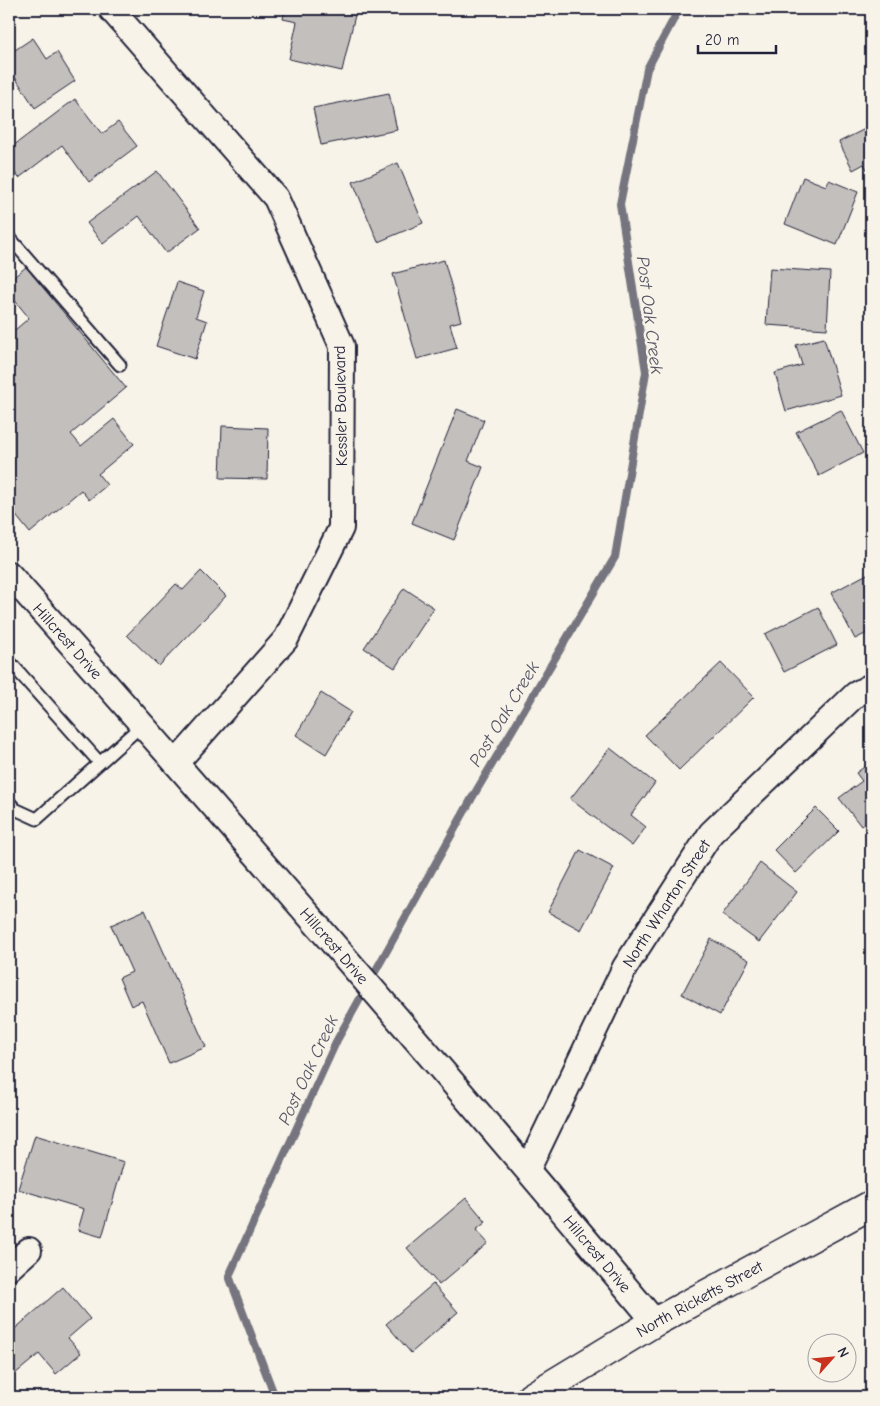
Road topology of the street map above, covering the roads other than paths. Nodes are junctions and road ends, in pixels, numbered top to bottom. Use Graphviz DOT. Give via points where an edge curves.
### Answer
graph roads {
  1 [pos="111,9"];
  2 [pos="9,237"];
  3 [pos="120,365"];
  4 [pos="9,574"];
  5 [pos="9,661"];
  6 [pos="871,686"];
  7 [pos="142,725"];
  8 [pos="99,762"];
  9 [pos="176,763"];
  10 [pos="9,802"];
  11 [pos="528,1169"];
  12 [pos="871,1205"];
  13 [pos="29,1250"];
  14 [pos="9,1268"];
  15 [pos="655,1322"];
  16 [pos="531,1397"];
  1 -- 9 [label="street, Kessler Boulevard" via="276,198 342,346 341,528 286,639"];
  2 -- 3 [label="lane"];
  4 -- 7 [label="street, Hillcrest Drive"];
  5 -- 8 [label="lane"];
  6 -- 11 [label="street, North Wharton Street" via="856,694 711,833 625,967"];
  7 -- 8 [label="lane"];
  7 -- 9 [label="street, Hillcrest Drive"];
  8 -- 10 [label="lane" via="37,819"];
  9 -- 11 [label="street, Hillcrest Drive"];
  11 -- 15 [label="street, Hillcrest Drive"];
  12 -- 15 [label="street, North Ricketts Street"];
  13 -- 14 [label="street"];
  15 -- 16 [label="street, North Ricketts Street"];
}
